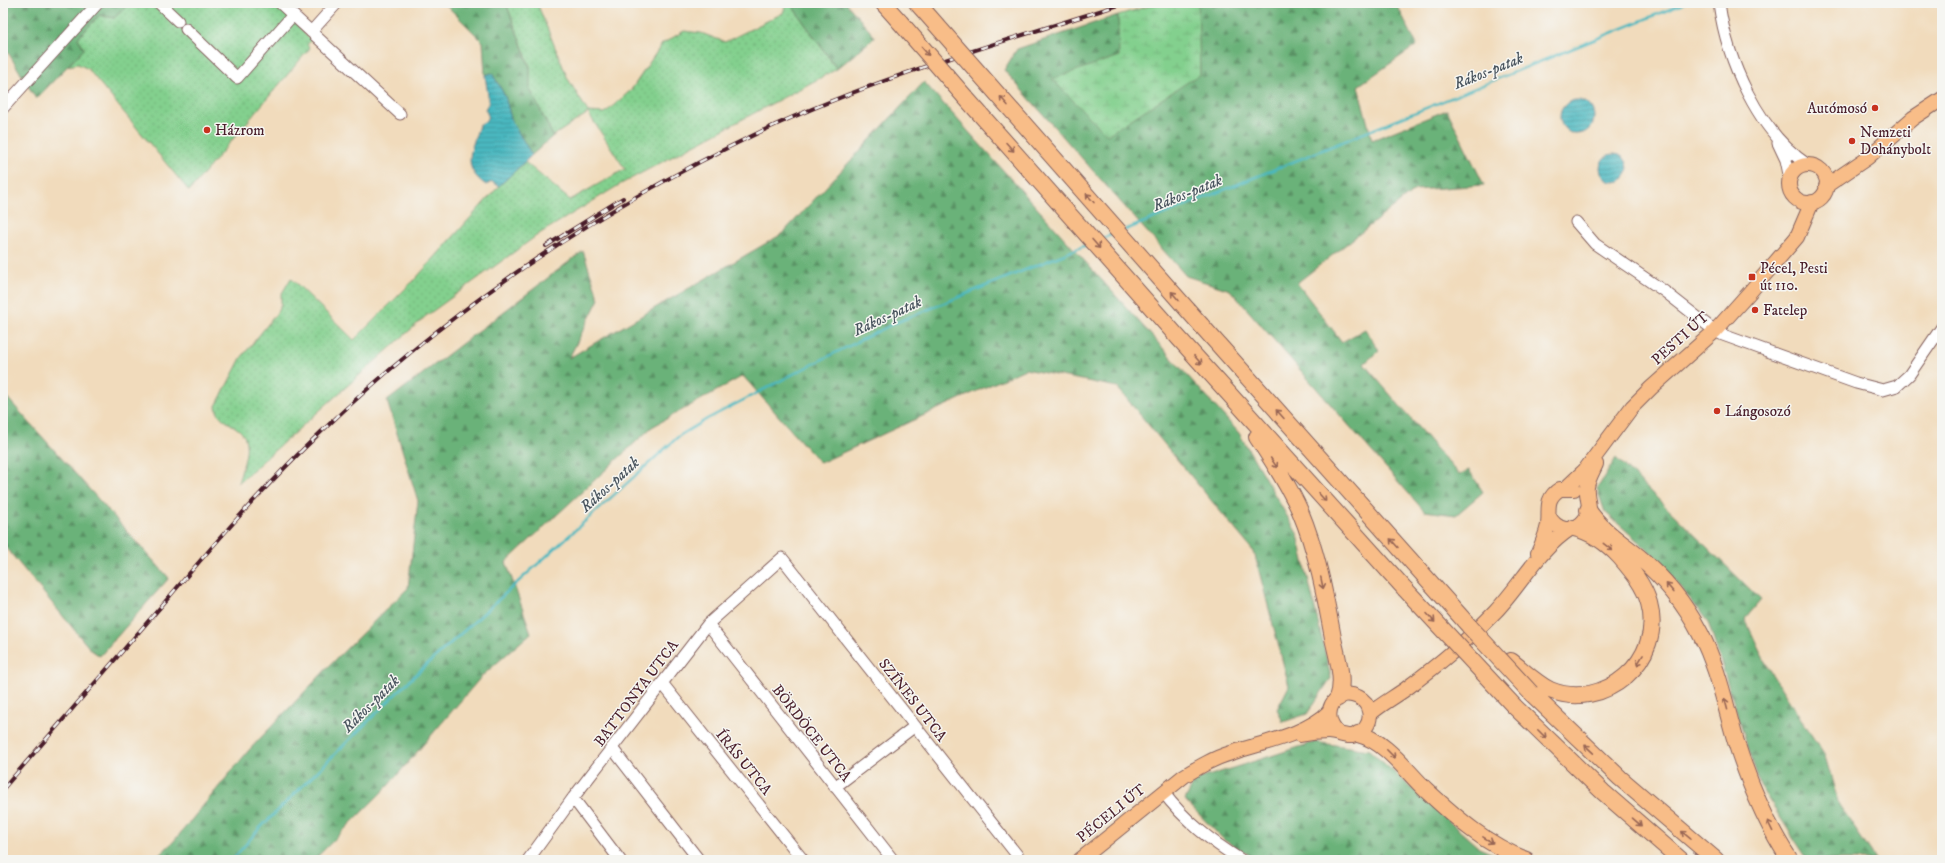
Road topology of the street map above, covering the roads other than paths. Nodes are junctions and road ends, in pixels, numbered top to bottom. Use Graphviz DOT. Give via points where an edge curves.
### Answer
graph roads {
  1 [pos="98,3"];
  2 [pos="159,3"];
  3 [pos="280,3"];
  4 [pos="337,3"];
  5 [pos="883,3"];
  6 [pos="1719,5"];
  7 [pos="922,8"];
  8 [pos="294,16"];
  9 [pos="312,32"];
  10 [pos="1942,99"];
  11 [pos="3,108"];
  12 [pos="400,114"];
  13 [pos="1772,132"];
  14 [pos="1866,158"];
  15 [pos="1813,167"];
  16 [pos="1790,178"];
  17 [pos="1826,186"];
  18 [pos="1797,200"];
  19 [pos="1812,202"];
  20 [pos="1576,222"];
  21 [pos="1778,257"];
  22 [pos="1942,327"];
  23 [pos="1715,331"];
  24 [pos="1221,385"];
  25 [pos="1604,445"];
  26 [pos="1566,488"];
  27 [pos="1588,505"];
  28 [pos="1549,516"];
  29 [pos="1572,528"];
  30 [pos="782,558"];
  31 [pos="1535,560"];
  32 [pos="708,624"];
  33 [pos="1470,627"];
  34 [pos="1421,676"];
  35 [pos="662,683"];
  36 [pos="1338,698"];
  37 [pos="1361,698"];
  38 [pos="1329,712"];
  39 [pos="1370,714"];
  40 [pos="915,726"];
  41 [pos="1338,733"];
  42 [pos="1358,734"];
  43 [pos="1274,740"];
  44 [pos="612,748"];
  45 [pos="835,786"];
  46 [pos="1163,792"];
  47 [pos="573,798"];
  48 [pos="528,860"];
  49 [pos="620,860"];
  50 [pos="699,860"];
  51 [pos="803,860"];
  52 [pos="893,860"];
  53 [pos="1021,860"];
  54 [pos="1080,860"];
  55 [pos="1241,860"];
  56 [pos="1526,860"];
  57 [pos="1681,860"];
  58 [pos="1716,860"];
  59 [pos="1790,860"];
  1 -- 11 [label="street"];
  2 -- 8 [label="street" via="237,78"];
  3 -- 8 [label="street"];
  4 -- 9 [label="street"];
  5 -- 24 [label="highway, one-way, bridge"];
  6 -- 13 [label="street" via="1734,65"];
  33 -- 7 [label="highway, one-way, bridge"];
  8 -- 9 [label="street"];
  9 -- 12 [label="street"];
  10 -- 14 [label="main road" via="1894,132"];
  13 -- 15 [label="street" via="1794,155"];
  13 -- 16 [label="street" via="1786,160"];
  14 -- 15 [label="main road" via="1846,166"];
  14 -- 17 [label="main road"];
  15 -- 16 [label="main road" via="1796,169"];
  15 -- 17 [label="main road" via="1826,179"];
  16 -- 18 [label="main road" via="1790,190"];
  17 -- 19 [label="main road" via="1821,197"];
  18 -- 19 [label="main road"];
  18 -- 21 [label="main road, PESTI ÚT" via="1795,226"];
  19 -- 21 [label="main road, PESTI ÚT" via="1797,237"];
  20 -- 23 [label="street" via="1594,244"];
  21 -- 23 [label="main road, PESTI ÚT"];
  22 -- 23 [label="street" via="1909,375 1897,386 1883,390 1856,383"];
  23 -- 25 [label="main road, PESTI ÚT" via="1651,388 1624,417"];
  24 -- 36 [label="highway, one-way" via="1278,468 1305,525 1319,568 1334,641 1341,679"];
  24 -- 57 [label="highway, one-way, bridge" via="1514,706 1603,792"];
  25 -- 26 [label="main road" via="1579,477"];
  25 -- 27 [label="main road" via="1588,483"];
  26 -- 27 [label="main road" via="1578,490"];
  26 -- 28 [label="main road" via="1560,489 1552,496 1547,507"];
  27 -- 29 [label="main road" via="1583,522"];
  59 -- 27 [label="highway, one-way" via="1775,836 1755,794 1736,740 1714,663 1692,618 1661,578 1604,529"];
  28 -- 29 [label="main road" via="1559,527"];
  28 -- 31 [label="main road" via="1546,533"];
  29 -- 31 [label="main road"];
  29 -- 33 [label="highway, one-way, bridge" via="1588,532 1616,554 1634,574 1645,592 1651,615 1650,631 1643,655 1630,673 1601,692 1577,696 1564,694 1540,684"];
  30 -- 32 [label="street, BATTONYA UTCA"];
  30 -- 40 [label="street, SZÍNES UTCA"];
  31 -- 34 [label="main road" via="1495,613 1446,658"];
  32 -- 35 [label="street, BATTONYA UTCA"];
  32 -- 45 [label="street, BÖRDÖCE UTCA"];
  58 -- 33 [label="highway, one-way, bridge" via="1620,778 1531,693"];
  34 -- 37 [label="main road" via="1381,695"];
  34 -- 39 [label="main road"];
  35 -- 44 [label="street, BATTONYA UTCA"];
  35 -- 51 [label="street, ÍRÁS UTCA"];
  36 -- 37 [label="main road" via="1349,695"];
  36 -- 38 [label="main road"];
  37 -- 39 [label="main road"];
  38 -- 41 [label="main road" via="1330,724"];
  38 -- 43 [label="main road" via="1317,722"];
  39 -- 42 [label="main road" via="1367,726"];
  40 -- 45 [label="street"];
  40 -- 53 [label="street, SZÍNES UTCA"];
  41 -- 42 [label="main road" via="1352,736"];
  41 -- 43 [label="main road" via="1318,732"];
  42 -- 56 [label="highway, one-way" via="1383,747 1445,808 1471,829"];
  43 -- 46 [label="main road, PÉCELI ÚT" via="1203,764"];
  44 -- 47 [label="street, BATTONYA UTCA"];
  44 -- 50 [label="street"];
  45 -- 52 [label="street, BÖRDÖCE UTCA"];
  46 -- 54 [label="main road, PÉCELI ÚT"];
  46 -- 55 [label="street" via="1212,842"];
  47 -- 48 [label="street, BATTONYA UTCA"];
  47 -- 49 [label="street"];
}
